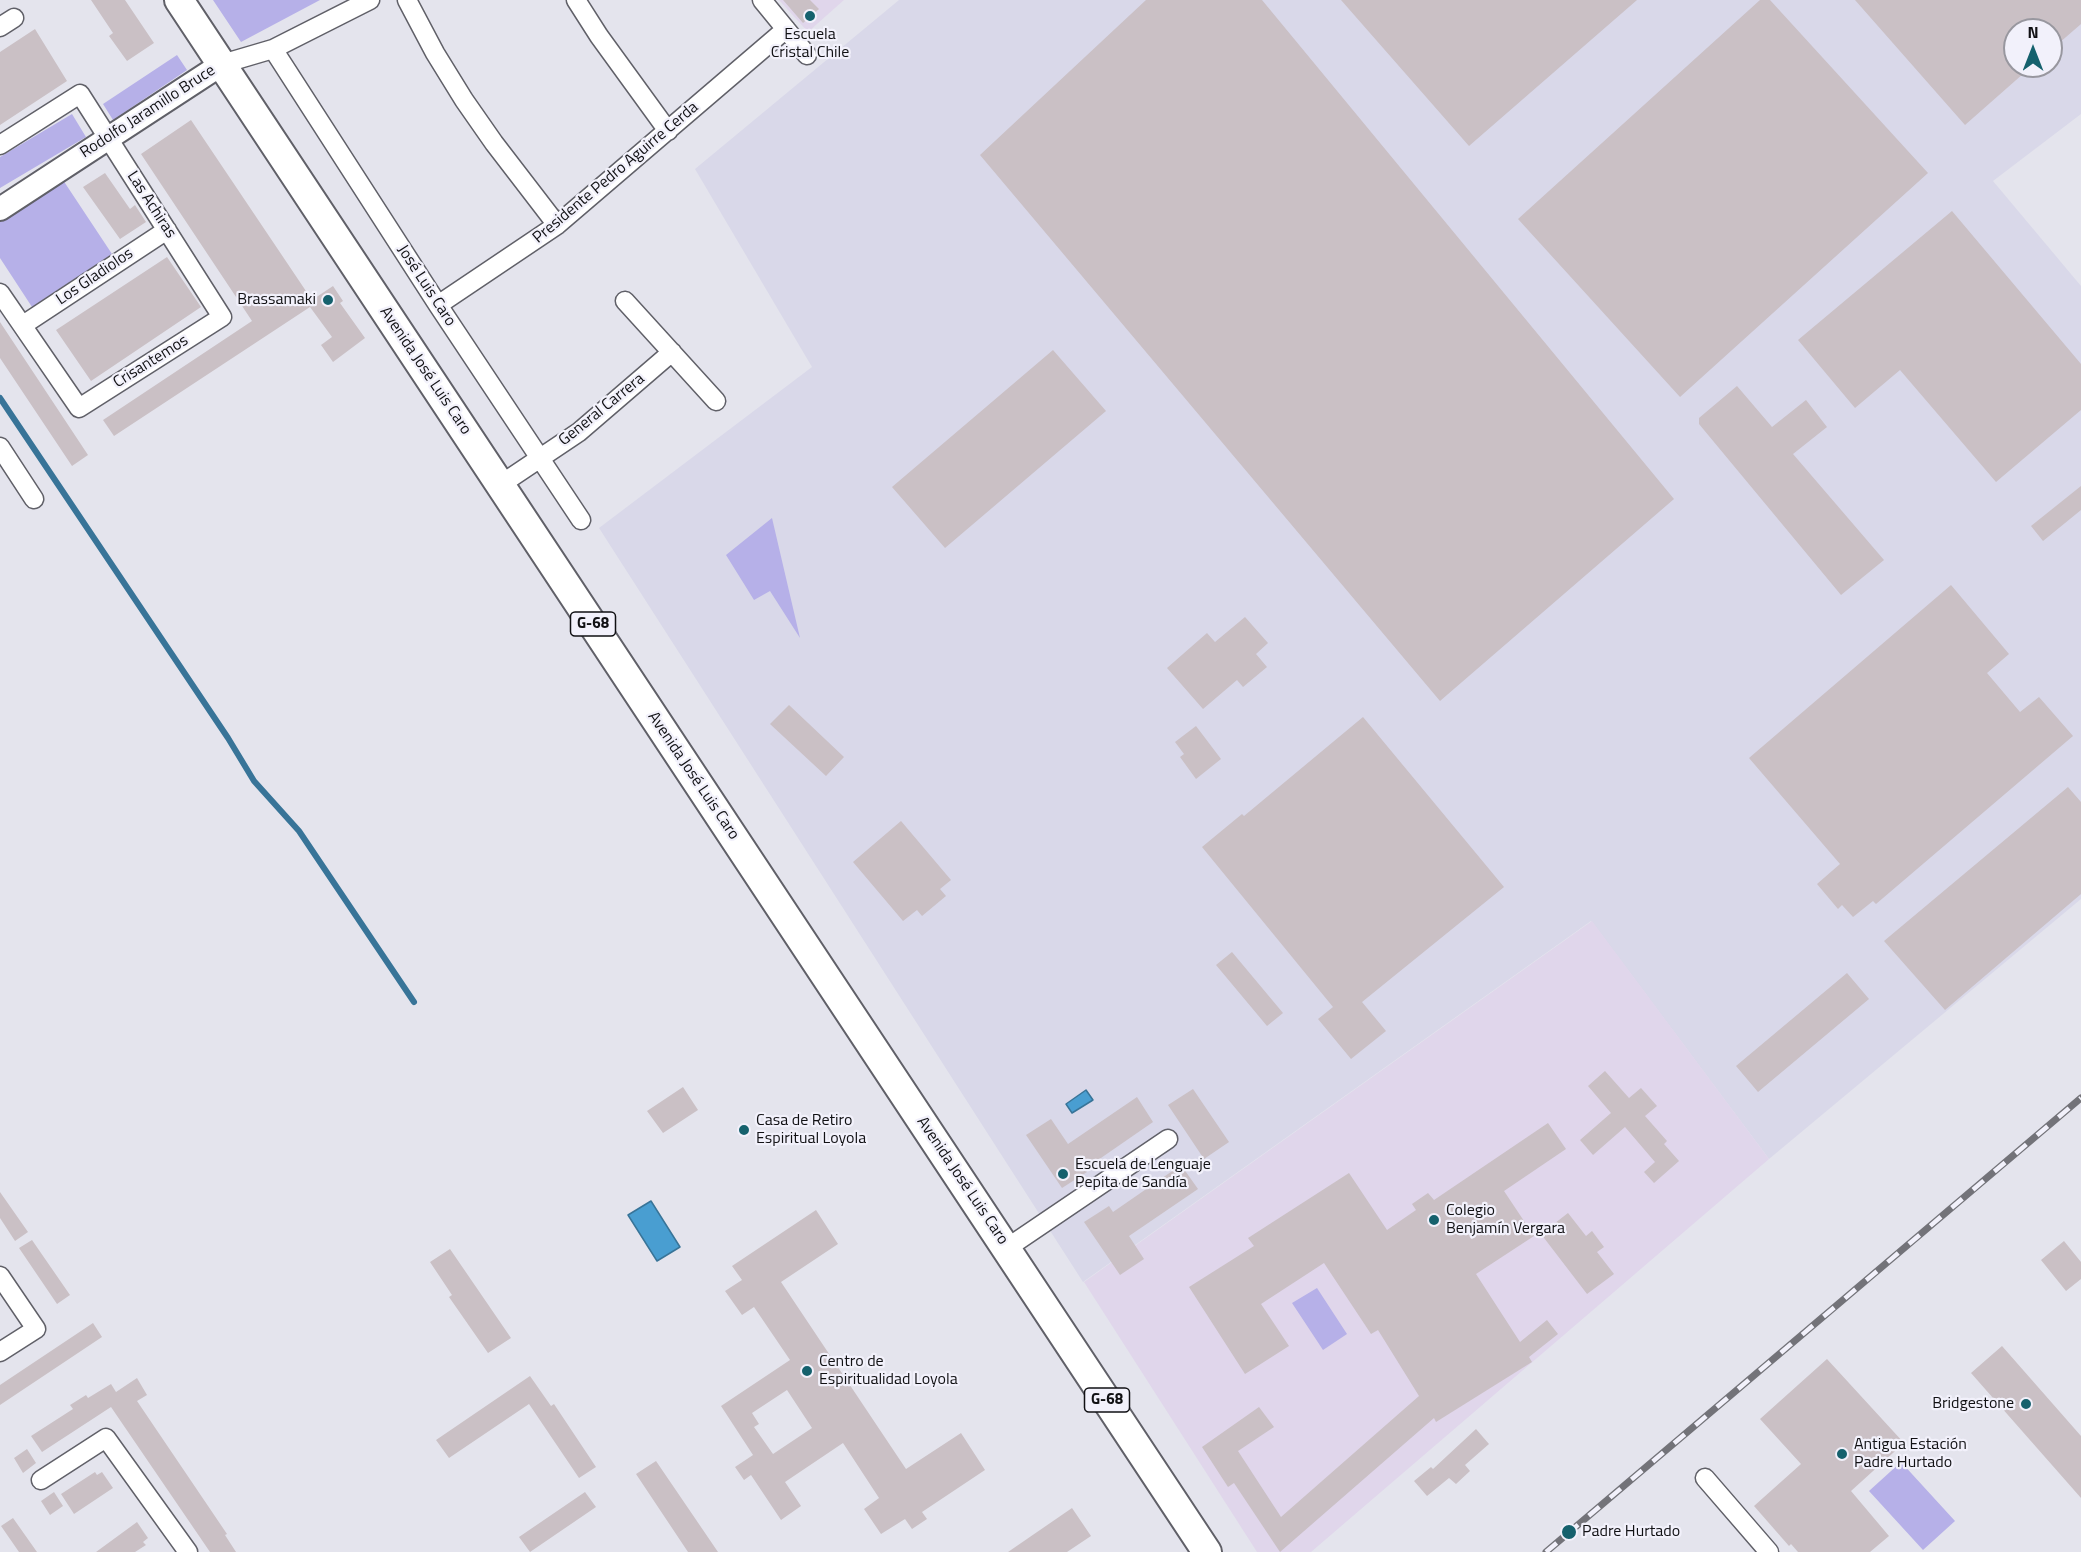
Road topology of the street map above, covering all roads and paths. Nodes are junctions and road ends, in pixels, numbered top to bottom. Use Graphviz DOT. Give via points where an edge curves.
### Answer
graph roads {
  1 [pos="179,0"];
  2 [pos="369,0"];
  3 [pos="407,0"];
  4 [pos="576,0"];
  5 [pos="762,0"];
  6 [pos="786,29"];
  7 [pos="273,49"];
  8 [pos="807,55"];
  9 [pos="222,64"];
  10 [pos="668,130"];
  11 [pos="108,137"];
  12 [pos="0,145"];
  13 [pos="0,209"];
  14 [pos="557,225"];
  15 [pos="167,230"];
  16 [pos="0,293"];
  17 [pos="625,301"];
  18 [pos="438,305"];
  19 [pos="222,317"];
  20 [pos="23,325"];
  21 [pos="672,352"];
  22 [pos="716,401"];
  23 [pos="0,447"];
  24 [pos="539,458"];
  25 [pos="500,484"];
  26 [pos="33,499"];
  27 [pos="581,520"];
  28 [pos="1168,1139"];
  29 [pos="1007,1248"];
  30 [pos="0,1276"];
  31 [pos="0,1352"];
  32 [pos="1705,1478"];
  33 [pos="41,1480"];
  34 [pos="188,1552"];
  35 [pos="1207,1552"];
  36 [pos="1769,1552"];
  1 -- 9 [label="main road, Avenida José Luis Caro / G-68"];
  2 -- 7 [label="street, Rodolfo Jaramillo Bruce"];
  3 -- 14 [label="street" via="464,100"];
  4 -- 10 [label="street"];
  5 -- 6 [label="street"];
  6 -- 8 [label="street"];
  6 -- 10 [label="street, Presidente Pedro Aguirre Cerda"];
  7 -- 9 [label="street, Rodolfo Jaramillo Bruce"];
  7 -- 18 [label="street, José Luis Caro"];
  9 -- 11 [label="street, Rodolfo Jaramillo Bruce"];
  9 -- 25 [label="main road, Avenida José Luis Caro / G-68"];
  10 -- 14 [label="street, Presidente Pedro Aguirre Cerda"];
  11 -- 12 [label="street, Las Achiras" via="80,94"];
  11 -- 13 [label="street, Rodolfo Jaramillo Bruce"];
  11 -- 15 [label="street, Las Achiras"];
  14 -- 18 [label="street, Presidente Pedro Aguirre Cerda"];
  15 -- 19 [label="street, Las Achiras"];
  15 -- 20 [label="street, Los Gladiolos"];
  16 -- 20 [label="street"];
  17 -- 21 [label="street"];
  18 -- 24 [label="street, José Luis Caro"];
  19 -- 20 [label="street, Crisantemos" via="79,408"];
  21 -- 22 [label="street"];
  21 -- 24 [label="street, General Carrera" via="579,432"];
  23 -- 26 [label="street"];
  24 -- 25 [label="street, General Carrera"];
  24 -- 27 [label="street, José Luis Caro"];
  25 -- 29 [label="main road, Avenida José Luis Caro / G-68"];
  28 -- 29 [label="street"];
  29 -- 35 [label="main road, Avenida José Luis Caro / G-68"];
  30 -- 31 [label="street" via="36,1329"];
  32 -- 36 [label="street"];
  33 -- 34 [label="street" via="106,1438"];
}
